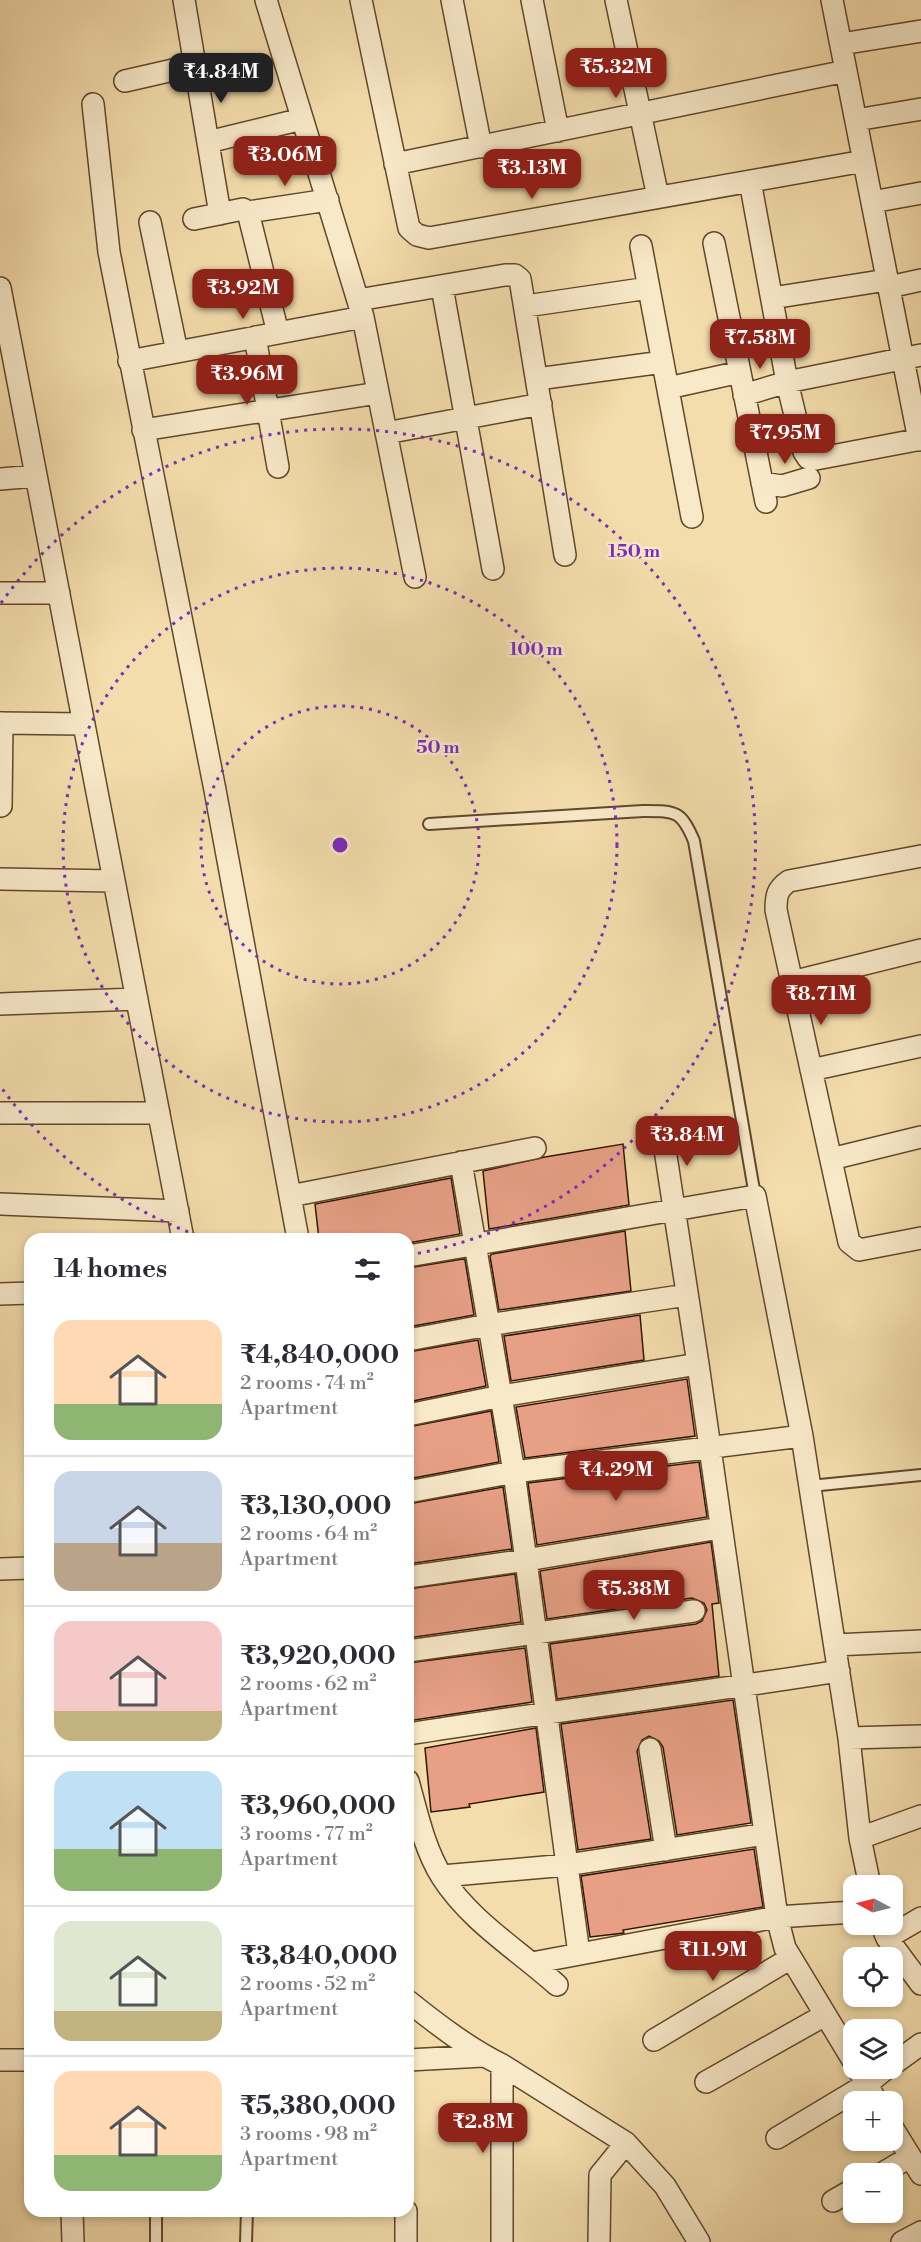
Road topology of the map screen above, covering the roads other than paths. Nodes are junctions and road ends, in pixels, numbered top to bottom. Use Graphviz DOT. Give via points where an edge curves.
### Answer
graph roads {
  1 [pos="184,0"];
  2 [pos="266,0"];
  3 [pos="362,0"];
  4 [pos="452,0"];
  5 [pos="532,0"];
  6 [pos="616,0"];
  7 [pos="832,0"];
  8 [pos="921,31"];
  9 [pos="841,44"];
  10 [pos="195,65"];
  11 [pos="846,71"];
  12 [pos="125,81"];
  13 [pos="93,104"];
  14 [pos="921,109"];
  15 [pos="639,114"];
  16 [pos="303,119"];
  17 [pos="856,120"];
  18 [pos="558,130"];
  19 [pos="208,142"];
  20 [pos="481,147"];
  21 [pos="864,161"];
  22 [pos="395,164"];
  23 [pos="750,181"];
  24 [pos="921,193"];
  25 [pos="658,197"];
  26 [pos="327,200"];
  27 [pos="872,202"];
  28 [pos="248,212"];
  29 [pos="220,214"];
  30 [pos="194,219"];
  31 [pos="150,222"];
  32 [pos="714,243"];
  33 [pos="641,246"];
  34 [pos="921,280"];
  35 [pos="888,283"];
  36 [pos="442,287"];
  37 [pos="0,288"];
  38 [pos="649,288"];
  39 [pos="772,298"];
  40 [pos="526,306"];
  41 [pos="360,308"];
  42 [pos="278,333"];
  43 [pos="5,337"];
  44 [pos="255,337"];
  45 [pos="177,352"];
  46 [pos="912,357"];
  47 [pos="129,361"];
  48 [pos="663,362"];
  49 [pos="740,372"];
  50 [pos="537,379"];
  51 [pos="787,382"];
  52 [pos="668,388"];
  53 [pos="378,393"];
  54 [pos="744,395"];
  55 [pos="541,404"];
  56 [pos="267,410"];
  57 [pos="466,418"];
  58 [pos="143,430"];
  59 [pos="386,433"];
  60 [pos="920,440"];
  61 [pos="278,466"];
  62 [pos="36,476"];
  63 [pos="809,478"];
  64 [pos="0,479"];
  65 [pos="692,517"];
  66 [pos="565,555"];
  67 [pos="493,569"];
  68 [pos="415,577"];
  69 [pos="59,592"];
  70 [pos="0,593"];
  71 [pos="1,723"];
  72 [pos="84,724"];
  73 [pos="2,806"];
  74 [pos="429,824"];
  75 [pos="921,856"];
  76 [pos="0,879"];
  77 [pos="114,881"];
  78 [pos="921,951"];
  79 [pos="792,982"];
  80 [pos="137,999"];
  81 [pos="0,1004"];
  82 [pos="921,1046"];
  83 [pos="811,1070"];
  84 [pos="0,1113"];
  85 [pos="159,1113"];
  86 [pos="662,1130"];
  87 [pos="921,1137"];
  88 [pos="535,1148"];
  89 [pos="831,1158"];
  90 [pos="461,1162"];
  91 [pos="290,1196"];
  92 [pos="755,1196"];
  93 [pos="0,1204"];
  94 [pos="178,1211"];
  95 [pos="675,1211"];
  96 [pos="182,1233"];
  97 [pos="297,1233"];
  98 [pos="921,1238"];
  99 [pos="474,1245"];
  100 [pos="414,1255"];
  101 [pos="24,1293"];
  102 [pos="0,1294"];
  103 [pos="687,1295"];
  104 [pos="488,1325"];
  105 [pos="414,1339"];
  106 [pos="698,1364"];
  107 [pos="501,1396"];
  108 [pos="414,1414"];
  109 [pos="802,1436"];
  110 [pos="709,1449"];
  111 [pos="514,1472"];
  112 [pos="921,1474"];
  113 [pos="810,1486"];
  114 [pos="414,1491"];
  115 [pos="720,1528"];
  116 [pos="526,1560"];
  117 [pos="24,1568"];
  118 [pos="0,1569"];
  119 [pos="414,1576"];
  120 [pos="694,1611"];
  121 [pos="536,1633"];
  122 [pos="921,1641"];
  123 [pos="835,1645"];
  124 [pos="414,1650"];
  125 [pos="839,1671"];
  126 [pos="743,1686"];
  127 [pos="546,1712"];
  128 [pos="414,1733"];
  129 [pos="921,1736"];
  130 [pos="849,1738"];
  131 [pos="650,1749"];
  132 [pos="414,1803"];
  133 [pos="921,1816"];
  134 [pos="765,1834"];
  135 [pos="860,1838"];
  136 [pos="666,1850"];
  137 [pos="567,1865"];
  138 [pos="868,1875"];
  139 [pos="442,1876"];
  140 [pos="843,1913"];
  141 [pos="777,1917"];
  142 [pos="921,1918"];
  143 [pos="903,1924"];
  144 [pos="887,1935"];
  145 [pos="579,1954"];
  146 [pos="791,1958"];
  147 [pos="532,1963"];
  148 [pos="921,1984"];
  149 [pos="557,1985"];
  150 [pos="414,2006"];
  151 [pos="825,2015"];
  152 [pos="654,2040"];
  153 [pos="843,2044"];
  154 [pos="921,2044"];
  155 [pos="483,2056"];
  156 [pos="903,2057"];
  157 [pos="0,2060"];
  158 [pos="24,2060"];
  159 [pos="414,2060"];
  160 [pos="502,2065"];
  161 [pos="706,2082"];
  162 [pos="867,2085"];
  163 [pos="777,2138"];
  164 [pos="626,2144"];
  165 [pos="903,2144"];
  166 [pos="916,2165"];
  167 [pos="843,2195"];
  168 [pos="833,2201"];
  169 [pos="72,2217"];
  170 [pos="156,2217"];
  171 [pos="247,2217"];
  172 [pos="405,2217"];
  173 [pos="921,2232"];
  174 [pos="73,2242"];
  175 [pos="156,2242"];
  176 [pos="246,2242"];
  177 [pos="406,2242"];
  178 [pos="502,2242"];
  179 [pos="599,2242"];
  180 [pos="699,2242"];
  181 [pos="902,2242"];
  1 -- 10 [label="street"];
  2 -- 16 [label="street"];
  3 -- 22 [label="street"];
  4 -- 20 [label="street"];
  5 -- 18 [label="street"];
  6 -- 15 [label="street"];
  7 -- 9 [label="street"];
  8 -- 9 [label="street"];
  9 -- 11 [label="street"];
  10 -- 12 [label="street"];
  10 -- 19 [label="street"];
  11 -- 15 [label="street"];
  11 -- 17 [label="street"];
  13 -- 47 [label="street" via="109,252"];
  14 -- 17 [label="street"];
  15 -- 18 [label="street"];
  15 -- 25 [label="street"];
  16 -- 19 [label="street"];
  16 -- 26 [label="street"];
  17 -- 21 [label="street"];
  18 -- 20 [label="street"];
  19 -- 29 [label="street"];
  20 -- 22 [label="street"];
  21 -- 23 [label="street"];
  21 -- 27 [label="street"];
  22 -- 25 [label="street" via="410,228 429,238"];
  23 -- 25 [label="street"];
  23 -- 39 [label="street"];
  24 -- 27 [label="street"];
  26 -- 28 [label="street"];
  26 -- 41 [label="street"];
  27 -- 35 [label="street"];
  28 -- 29 [label="street" via="243,209"];
  28 -- 42 [label="street"];
  29 -- 30 [label="street"];
  31 -- 45 [label="street"];
  32 -- 49 [label="street"];
  33 -- 38 [label="street"];
  34 -- 35 [label="street"];
  35 -- 39 [label="street"];
  35 -- 46 [label="street"];
  36 -- 40 [label="street" via="515,275 520,279"];
  36 -- 41 [label="street"];
  36 -- 57 [label="street"];
  37 -- 43 [label="street"];
  38 -- 40 [label="street"];
  38 -- 48 [label="street"];
  39 -- 51 [label="street"];
  40 -- 50 [label="street"];
  41 -- 42 [label="street"];
  41 -- 53 [label="street"];
  42 -- 44 [label="street"];
  43 -- 62 [label="street"];
  44 -- 45 [label="street"];
  44 -- 56 [label="street"];
  45 -- 47 [label="street"];
  46 -- 51 [label="street"];
  46 -- 60 [label="street"];
  47 -- 58 [label="street"];
  48 -- 50 [label="street"];
  48 -- 52 [label="street"];
  49 -- 52 [label="street"];
  49 -- 54 [label="street"];
  50 -- 55 [label="street"];
  51 -- 54 [label="street"];
  51 -- 60 [label="street" via="808,459"];
  52 -- 65 [label="street"];
  53 -- 56 [label="street"];
  53 -- 59 [label="street"];
  54 -- 63 [label="street" via="764,493"];
  55 -- 57 [label="street"];
  55 -- 66 [label="street"];
  56 -- 58 [label="street"];
  56 -- 61 [label="street"];
  57 -- 59 [label="street"];
  57 -- 67 [label="street"];
  58 -- 91 [label="street" via="215,789"];
  59 -- 68 [label="street"];
  62 -- 64 [label="street"];
  62 -- 69 [label="street"];
  69 -- 70 [label="street"];
  69 -- 72 [label="street"];
  71 -- 72 [label="street"];
  71 -- 73 [label="street"];
  72 -- 77 [label="street"];
  74 -- 92 [label="lane" via="643,811 670,811 686,822 694,841"];
  75 -- 79 [label="street" via="806,876 780,887 776,910"];
  76 -- 77 [label="street"];
  77 -- 80 [label="street"];
  78 -- 79 [label="street"];
  79 -- 83 [label="street"];
  80 -- 81 [label="street"];
  80 -- 85 [label="street"];
  82 -- 83 [label="street"];
  83 -- 89 [label="street"];
  84 -- 85 [label="street"];
  85 -- 94 [label="street"];
  86 -- 95 [label="street"];
  87 -- 89 [label="street"];
  88 -- 90 [label="street"];
  89 -- 98 [label="street" via="849,1242 859,1250"];
  90 -- 91 [label="street"];
  90 -- 99 [label="street"];
  91 -- 97 [label="street"];
  92 -- 95 [label="street"];
  92 -- 109 [label="street"];
  93 -- 94 [label="street"];
  94 -- 96 [label="street"];
  95 -- 99 [label="street"];
  95 -- 103 [label="street"];
  99 -- 100 [label="street"];
  99 -- 104 [label="street"];
  101 -- 102 [label="street"];
  103 -- 104 [label="street"];
  103 -- 106 [label="street"];
  104 -- 105 [label="street"];
  104 -- 107 [label="street"];
  106 -- 107 [label="street"];
  106 -- 110 [label="street"];
  107 -- 108 [label="street"];
  107 -- 111 [label="street"];
  109 -- 110 [label="street"];
  109 -- 113 [label="street"];
  110 -- 111 [label="street"];
  110 -- 115 [label="street"];
  111 -- 114 [label="street"];
  111 -- 116 [label="street"];
  112 -- 113 [label="lane"];
  113 -- 123 [label="street"];
  115 -- 116 [label="street"];
  115 -- 126 [label="street"];
  116 -- 119 [label="street"];
  116 -- 121 [label="street"];
  117 -- 118 [label="street"];
  120 -- 121 [label="street"];
  121 -- 124 [label="street"];
  121 -- 127 [label="street"];
  122 -- 123 [label="street"];
  123 -- 125 [label="street"];
  125 -- 126 [label="street"];
  125 -- 130 [label="street"];
  126 -- 127 [label="street"];
  126 -- 134 [label="street"];
  127 -- 128 [label="street"];
  127 -- 137 [label="street"];
  129 -- 130 [label="street"];
  130 -- 135 [label="street"];
  131 -- 136 [label="street"];
  132 -- 139 [label="street" via="424,1839"];
  133 -- 135 [label="street"];
  134 -- 136 [label="street"];
  134 -- 141 [label="street"];
  135 -- 138 [label="street"];
  136 -- 137 [label="street"];
  137 -- 139 [label="street"];
  137 -- 145 [label="street"];
  139 -- 147 [label="street" via="466,1908"];
  140 -- 141 [label="street"];
  141 -- 145 [label="street"];
  141 -- 146 [label="street"];
  142 -- 143 [label="street"];
  144 -- 148 [label="street"];
  145 -- 147 [label="street"];
  146 -- 151 [label="street"];
  146 -- 152 [label="street"];
  147 -- 149 [label="street"];
  150 -- 155 [label="street"];
  151 -- 153 [label="street"];
  151 -- 161 [label="street"];
  154 -- 156 [label="street"];
  155 -- 159 [label="street"];
  155 -- 160 [label="street"];
  157 -- 158 [label="street"];
  160 -- 164 [label="street"];
  160 -- 178 [label="street"];
  162 -- 163 [label="street"];
  164 -- 179 [label="street" via="600,2175"];
  164 -- 180 [label="street" via="665,2186"];
  165 -- 166 [label="street"];
  167 -- 168 [label="street"];
  169 -- 174 [label="street"];
  170 -- 175 [label="lane"];
  171 -- 176 [label="lane"];
  172 -- 177 [label="street"];
  173 -- 181 [label="street"];
}
